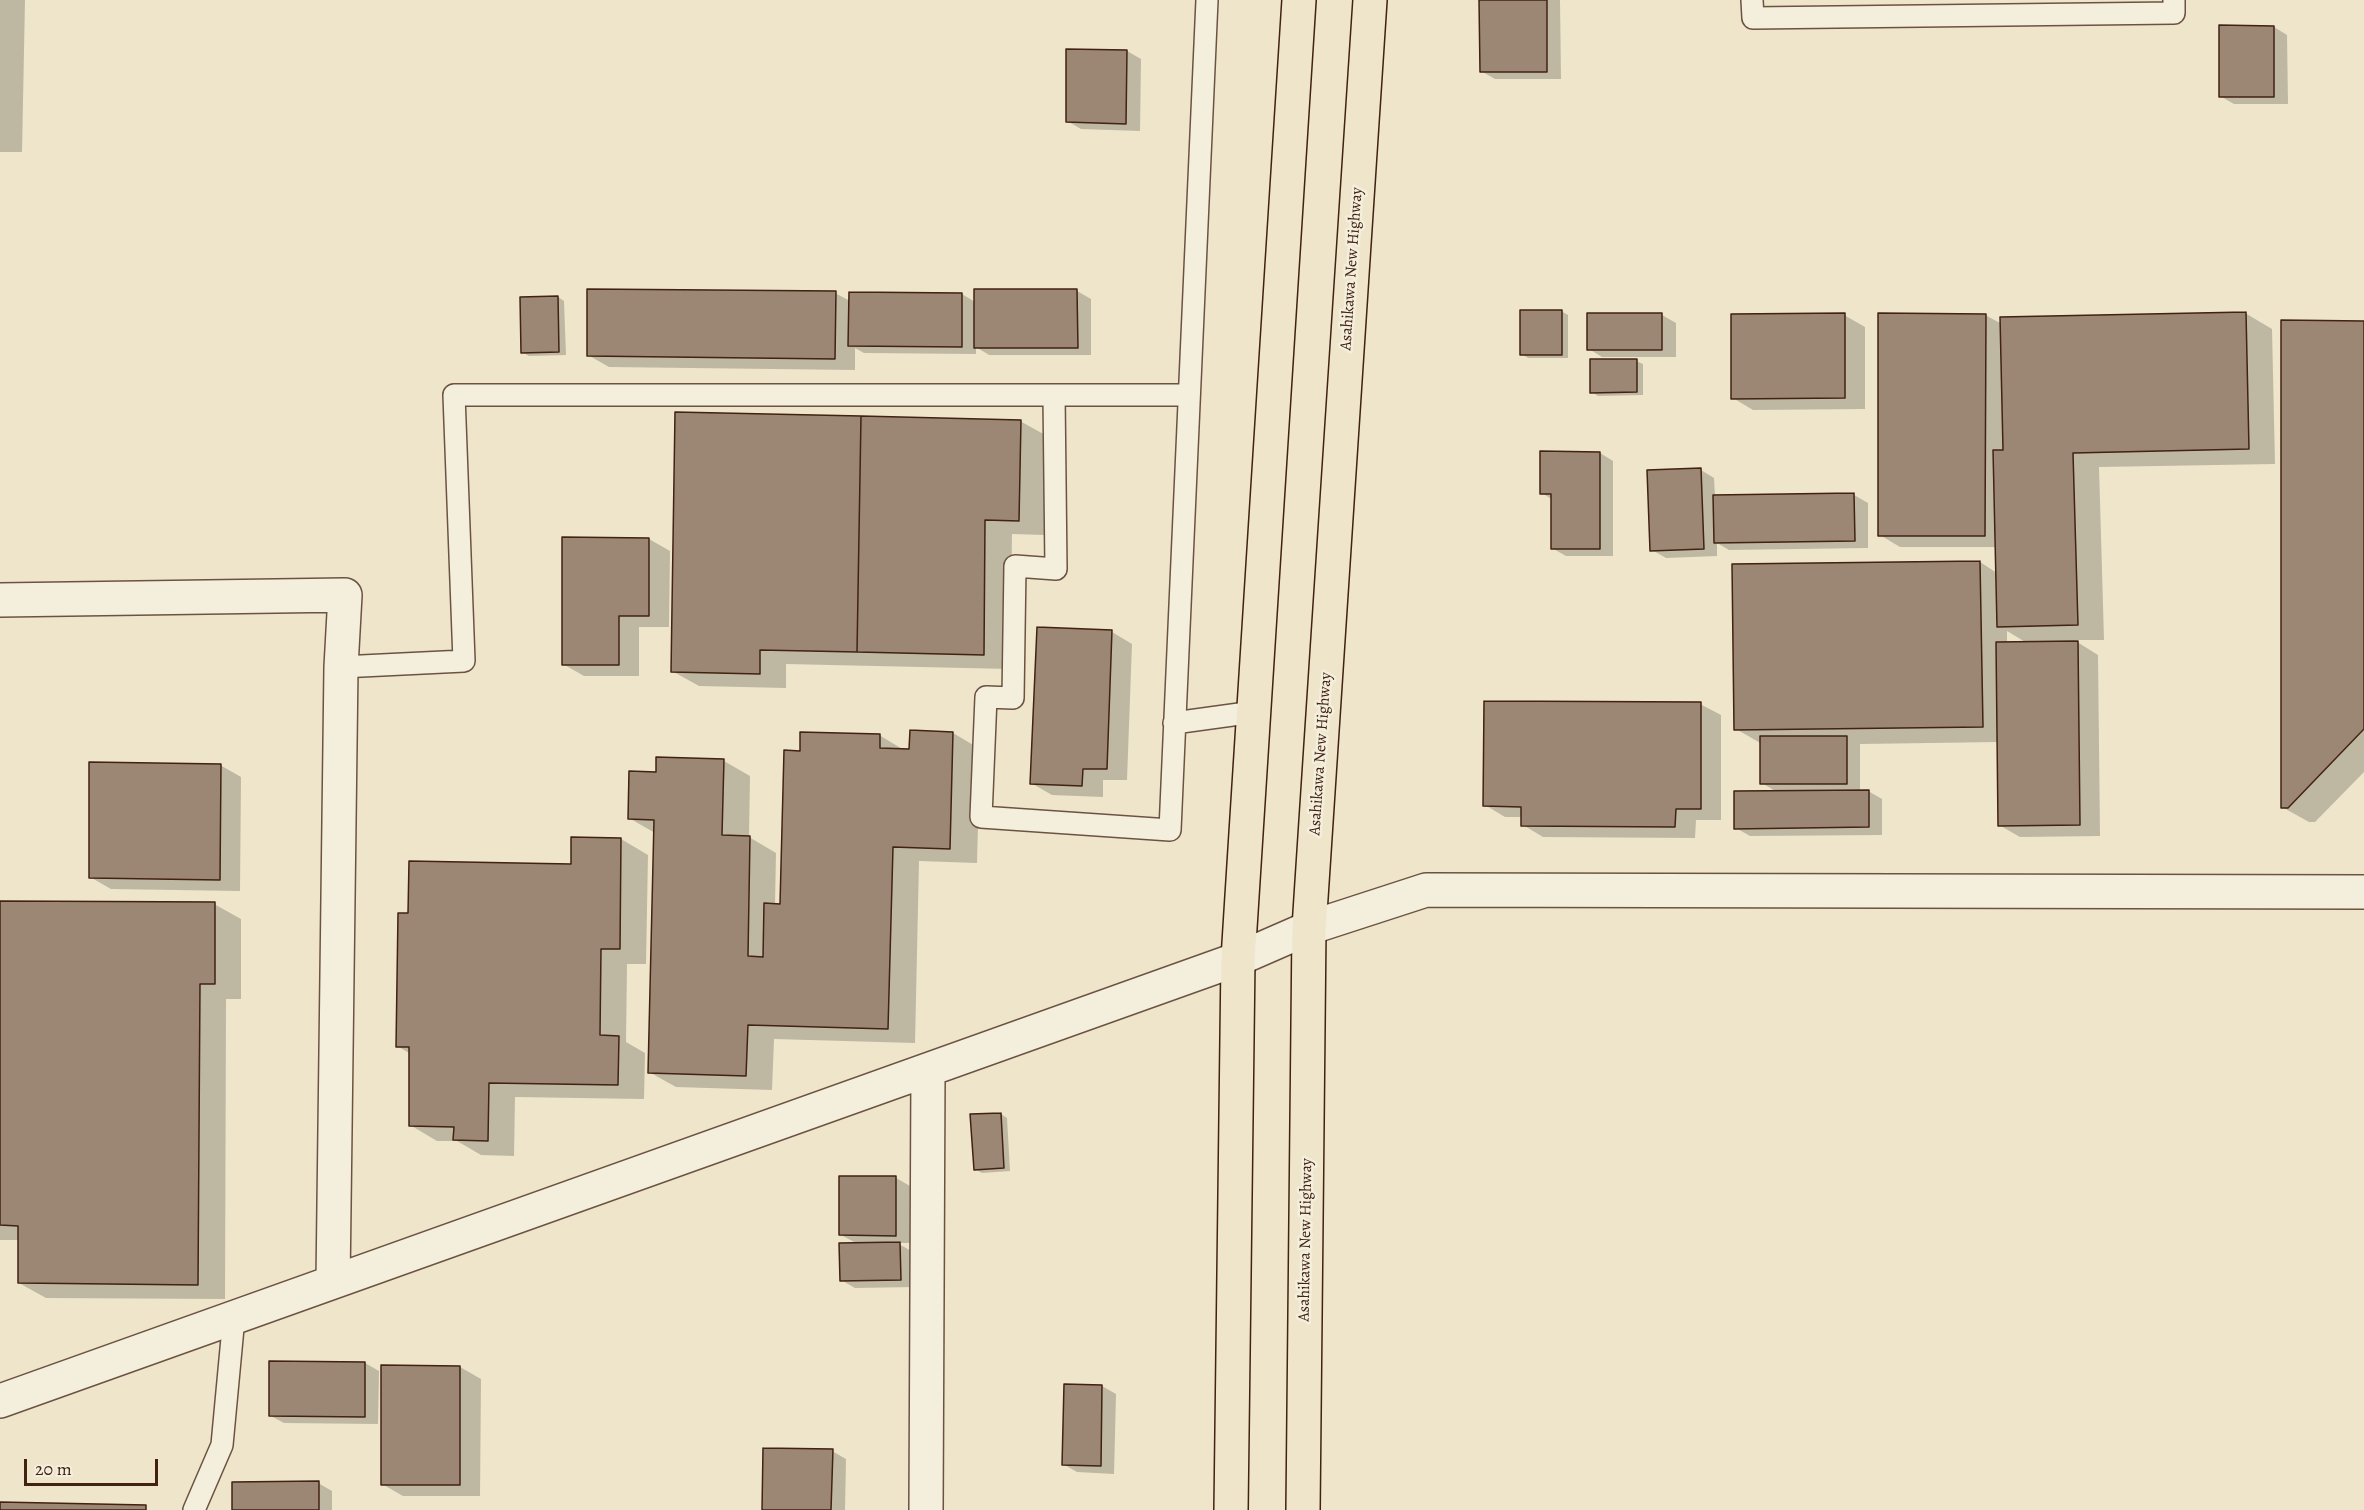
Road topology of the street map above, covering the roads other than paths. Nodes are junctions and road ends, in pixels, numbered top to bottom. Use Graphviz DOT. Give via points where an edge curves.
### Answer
graph roads {
  1 [pos="1207,0"];
  2 [pos="1299,0"];
  3 [pos="1370,0"];
  4 [pos="1752,0"];
  5 [pos="2174,0"];
  6 [pos="1054,395"];
  7 [pos="1190,395"];
  8 [pos="0,600"];
  9 [pos="341,667"];
  10 [pos="1254,712"];
  11 [pos="1174,723"];
  12 [pos="2364,892"];
  13 [pos="1310,928"];
  14 [pos="1238,958"];
  15 [pos="928,1071"];
  16 [pos="333,1282"];
  17 [pos="234,1317"];
  18 [pos="0,1401"];
  19 [pos="194,1510"];
  20 [pos="926,1510"];
  21 [pos="1231,1510"];
  22 [pos="1303,1510"];
  1 -- 7 [label="lane"];
  2 -- 10 [label="highway"];
  3 -- 13 [label="highway, Asahikawa New Highway"];
  4 -- 5 [label="lane" via="1753,18 2174,13"];
  6 -- 7 [label="lane"];
  6 -- 9 [label="lane" via="454,395 464,661"];
  6 -- 11 [label="lane" via="1056,569 1015,566 1013,698 986,697 981,817 1170,830"];
  7 -- 11 [label="lane"];
  8 -- 9 [label="street" via="345,595"];
  9 -- 16 [label="street"];
  10 -- 11 [label="lane"];
  10 -- 14 [label="highway"];
  12 -- 13 [label="street" via="1426,890"];
  13 -- 14 [label="street"];
  13 -- 22 [label="highway, Asahikawa New Highway"];
  14 -- 15 [label="street"];
  14 -- 21 [label="highway"];
  15 -- 16 [label="street"];
  15 -- 20 [label="street"];
  16 -- 17 [label="street"];
  17 -- 18 [label="street"];
  17 -- 19 [label="lane" via="222,1445"];
}
